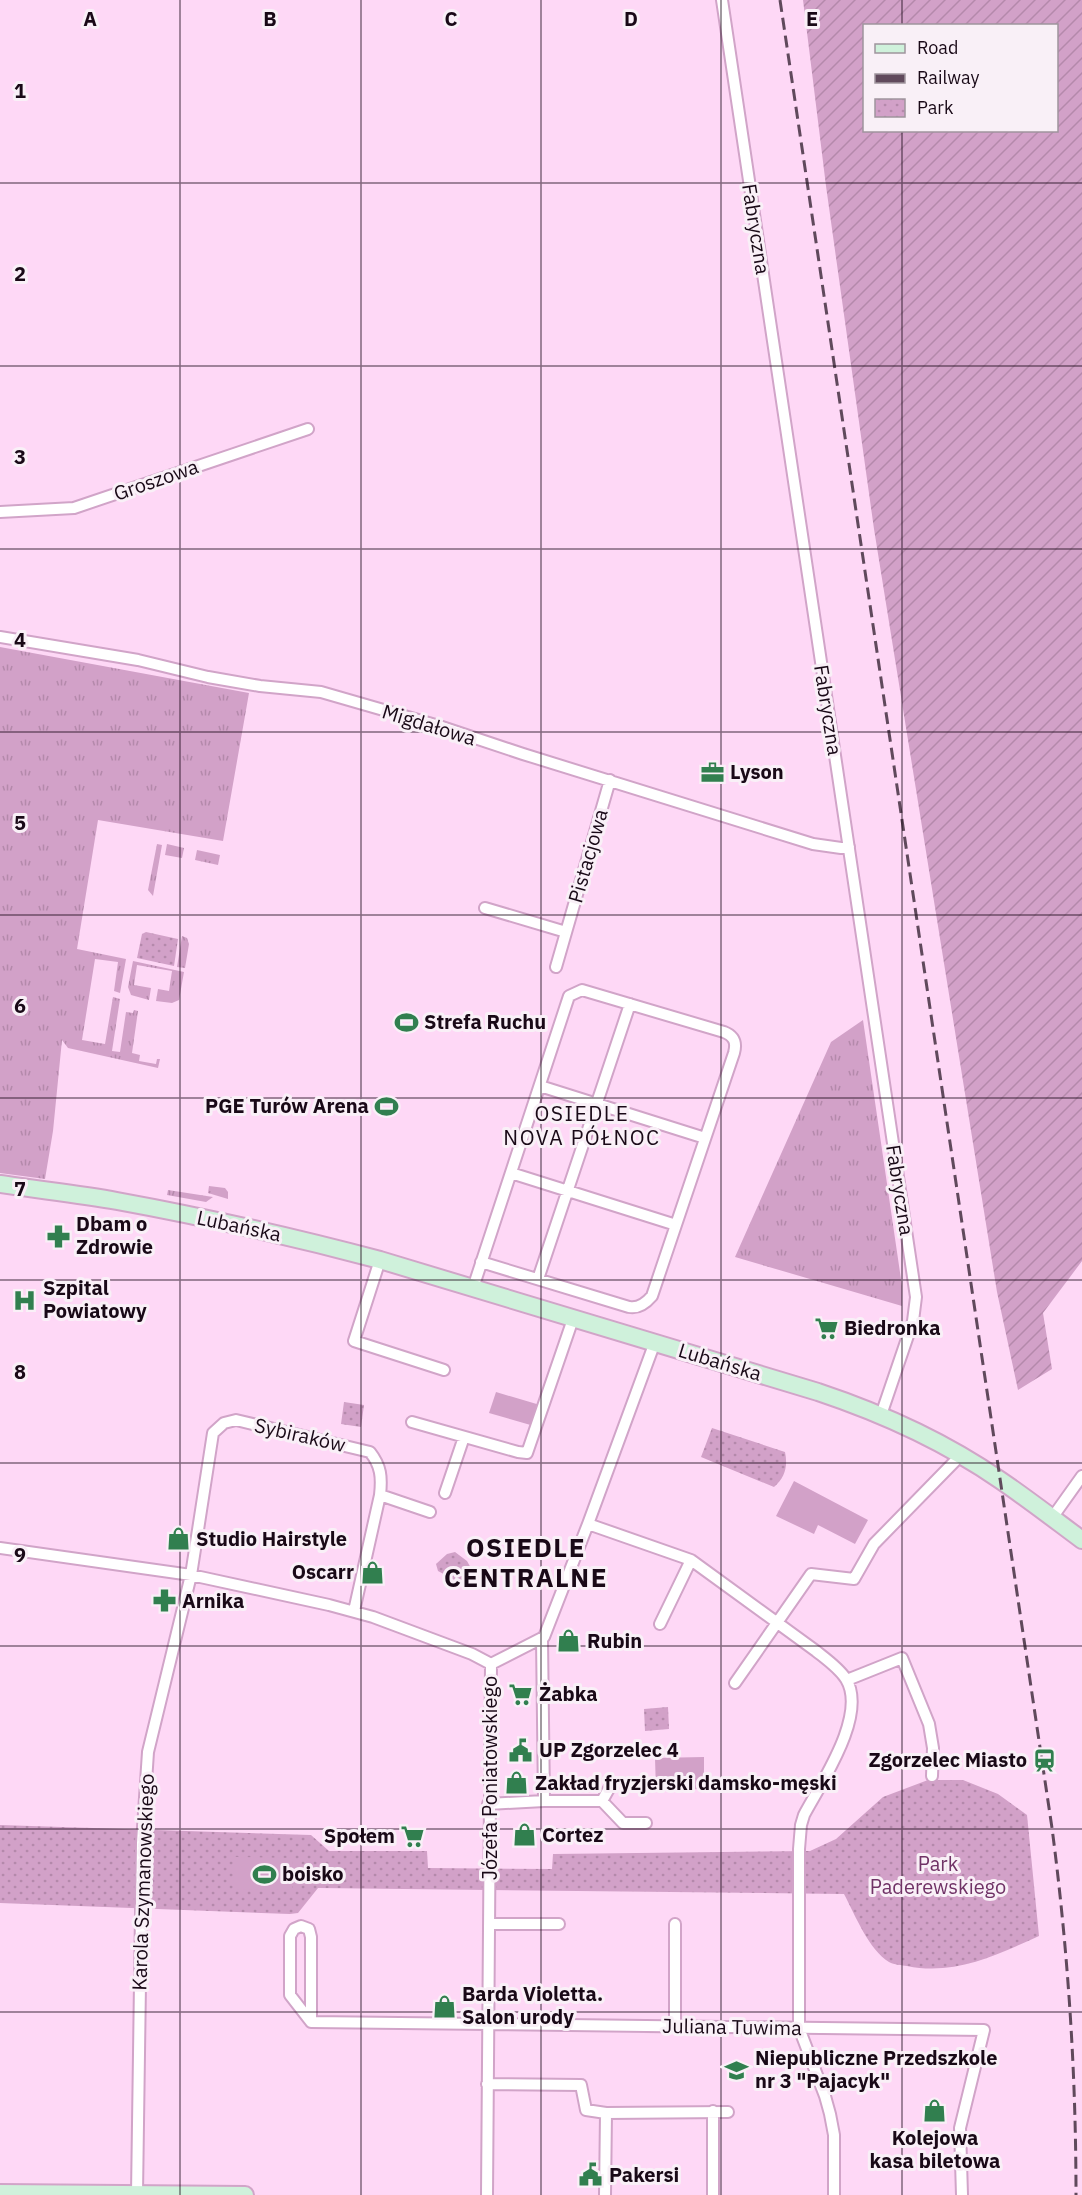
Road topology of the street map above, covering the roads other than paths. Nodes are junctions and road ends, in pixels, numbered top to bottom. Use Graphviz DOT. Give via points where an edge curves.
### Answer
graph roads {
  1 [pos="722,0"];
  2 [pos="308,429"];
  3 [pos="0,512"];
  4 [pos="0,637"];
  5 [pos="610,780"];
  6 [pos="849,847"];
  7 [pos="485,908"];
  8 [pos="566,932"];
  9 [pos="556,967"];
  10 [pos="630,1004"];
  11 [pos="540,1086"];
  12 [pos="596,1104"];
  13 [pos="705,1138"];
  14 [pos="510,1173"];
  15 [pos="0,1184"];
  16 [pos="567,1191"];
  17 [pos="676,1225"];
  18 [pos="380,1260"];
  19 [pos="481,1262"];
  20 [pos="538,1280"];
  21 [pos="473,1288"];
  22 [pos="573,1319"];
  23 [pos="654,1342"];
  24 [pos="444,1370"];
  25 [pos="881,1415"];
  26 [pos="412,1422"];
  27 [pos="464,1437"];
  28 [pos="960,1456"];
  29 [pos="1082,1476"];
  30 [pos="445,1493"];
  31 [pos="380,1495"];
  32 [pos="430,1512"];
  33 [pos="1052,1518"];
  34 [pos="588,1524"];
  35 [pos="1082,1540"];
  36 [pos="0,1548"];
  37 [pos="691,1560"];
  38 [pos="191,1575"];
  39 [pos="354,1611"];
  40 [pos="778,1623"];
  41 [pos="660,1624"];
  42 [pos="542,1639"];
  43 [pos="491,1664"];
  44 [pos="847,1680"];
  45 [pos="735,1683"];
  46 [pos="932,1776"];
  47 [pos="611,1785"];
  48 [pos="544,1801"];
  49 [pos="602,1801"];
  50 [pos="488,1804"];
  51 [pos="646,1823"];
  52 [pos="489,1924"];
  53 [pos="560,1924"];
  54 [pos="675,1924"];
  55 [pos="311,2022"];
  56 [pos="488,2025"];
  57 [pos="675,2025"];
  58 [pos="800,2028"];
  59 [pos="487,2084"];
  60 [pos="712,2111"];
  61 [pos="728,2112"];
  62 [pos="606,2113"];
  63 [pos="0,2193"];
  64 [pos="137,2194"];
  65 [pos="245,2195"];
  66 [pos="487,2195"];
  67 [pos="605,2195"];
  68 [pos="713,2195"];
  69 [pos="834,2195"];
  70 [pos="962,2195"];
  1 -- 6 [label="street, Fabryczna"];
  2 -- 3 [label="street, Groszowa" via="74,508"];
  4 -- 5 [label="street, Migdałowa" via="260,686 321,692"];
  5 -- 6 [label="street, Migdałowa" via="813,844"];
  5 -- 8 [label="street, Pistacjowa"];
  6 -- 25 [label="street, Fabryczna" via="916,1297 913,1321"];
  7 -- 8 [label="street"];
  8 -- 9 [label="street, Pistacjowa"];
  10 -- 11 [label="street" via="582,990 573,993 567,1000"];
  10 -- 12 [label="street"];
  10 -- 13 [label="street" via="733,1038 734,1053"];
  11 -- 12 [label="street"];
  11 -- 14 [label="street"];
  12 -- 13 [label="street"];
  12 -- 16 [label="street"];
  13 -- 17 [label="street"];
  14 -- 16 [label="street"];
  14 -- 19 [label="street"];
  15 -- 18 [label="main road, Lubańska" via="171,1212"];
  16 -- 17 [label="street"];
  16 -- 20 [label="street"];
  17 -- 20 [label="street" via="652,1296 642,1306 629,1307"];
  18 -- 21 [label="main road, Lubańska"];
  18 -- 24 [label="street" via="354,1341"];
  19 -- 20 [label="street"];
  19 -- 21 [label="street"];
  21 -- 22 [label="main road, Lubańska"];
  22 -- 23 [label="main road, Lubańska"];
  22 -- 27 [label="street" via="527,1453"];
  23 -- 25 [label="main road, Lubańska"];
  23 -- 34 [label="street"];
  25 -- 28 [label="main road, Lubańska"];
  26 -- 27 [label="street"];
  27 -- 30 [label="street"];
  28 -- 33 [label="main road, Lubańska"];
  28 -- 40 [label="street" via="874,1544 854,1579 811,1574"];
  29 -- 33 [label="street"];
  31 -- 32 [label="street"];
  31 -- 38 [label="street, Sybiraków" via="380,1468 370,1452 236,1420 224,1423 213,1433"];
  31 -- 39 [label="street, Sybiraków"];
  33 -- 35 [label="main road, Lubańska"];
  34 -- 37 [label="street"];
  34 -- 42 [label="street"];
  36 -- 38 [label="street"];
  37 -- 40 [label="street"];
  37 -- 41 [label="street"];
  38 -- 39 [label="street"];
  38 -- 64 [label="street, Karola Szymanowskiego" via="148,1752 142,1843"];
  39 -- 43 [label="street" via="458,1648"];
  40 -- 44 [label="street"];
  40 -- 45 [label="street"];
  42 -- 43 [label="street, Józefa Poniatowskiego"];
  42 -- 48 [label="street"];
  43 -- 50 [label="street, Józefa Poniatowskiego"];
  44 -- 46 [label="street" via="902,1658 929,1724"];
  44 -- 58 [label="street" via="852,1701 846,1734 801,1825"];
  47 -- 49 [label="street"];
  48 -- 49 [label="street"];
  48 -- 50 [label="street"];
  49 -- 51 [label="street" via="623,1822"];
  50 -- 52 [label="street, Józefa Poniatowskiego"];
  52 -- 53 [label="street"];
  52 -- 56 [label="street, Józefa Poniatowskiego"];
  54 -- 57 [label="street"];
  55 -- 55 [label="street" via="311,1937 309,1929 301,1926 290,1936 290,1995"];
  55 -- 56 [label="street, Juliana Tuwima"];
  56 -- 57 [label="street, Juliana Tuwima"];
  56 -- 59 [label="street, Józefa Poniatowskiego"];
  57 -- 58 [label="street, Juliana Tuwima"];
  58 -- 69 [label="street" via="830,2114"];
  58 -- 70 [label="street, Juliana Tuwima" via="984,2030 960,2128"];
  59 -- 62 [label="street" via="581,2085 586,2110"];
  59 -- 66 [label="street, Józefa Poniatowskiego"];
  60 -- 61 [label="street"];
  60 -- 62 [label="street"];
  60 -- 68 [label="street"];
  62 -- 67 [label="street"];
  63 -- 64 [label="main road"];
  64 -- 65 [label="main road"];
}
